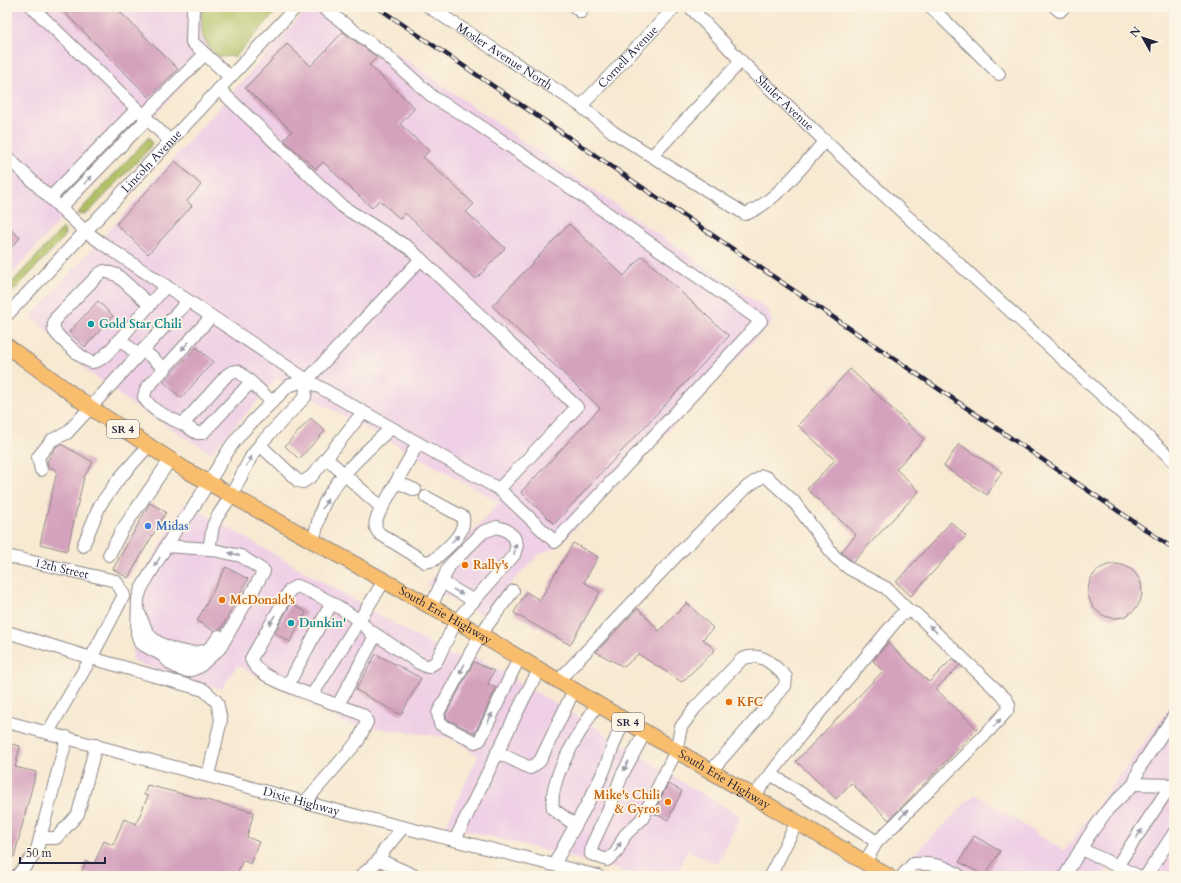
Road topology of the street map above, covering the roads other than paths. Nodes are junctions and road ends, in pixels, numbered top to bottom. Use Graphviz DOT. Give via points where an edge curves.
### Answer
graph roads {
  1 [pos="32,7"];
  2 [pos="193,7"];
  3 [pos="296,7"];
  4 [pos="322,7"];
  5 [pos="428,7"];
  6 [pos="675,7"];
  7 [pos="690,7"];
  8 [pos="931,7"];
  9 [pos="205,54"];
  10 [pos="741,61"];
  11 [pos="999,74"];
  12 [pos="230,77"];
  13 [pos="219,89"];
  14 [pos="581,106"];
  15 [pos="143,114"];
  16 [pos="170,141"];
  17 [pos="826,141"];
  18 [pos="652,156"];
  19 [pos="7,157"];
  20 [pos="50,198"];
  21 [pos="60,208"];
  22 [pos="85,231"];
  23 [pos="421,260"];
  24 [pos="166,286"];
  25 [pos="188,301"];
  26 [pos="150,305"];
  27 [pos="7,315"];
  28 [pos="211,317"];
  29 [pos="120,339"];
  30 [pos="7,346"];
  31 [pos="141,353"];
  32 [pos="165,369"];
  33 [pos="307,380"];
  34 [pos="251,382"];
  35 [pos="272,402"];
  36 [pos="91,408"];
  37 [pos="363,412"];
  38 [pos="183,424"];
  39 [pos="391,428"];
  40 [pos="418,443"];
  41 [pos="260,445"];
  42 [pos="148,446"];
  43 [pos="326,458"];
  44 [pos="170,460"];
  45 [pos="1174,461"];
  46 [pos="41,470"];
  47 [pos="345,474"];
  48 [pos="397,482"];
  49 [pos="209,483"];
  50 [pos="499,489"];
  51 [pos="415,490"];
  52 [pos="231,496"];
  53 [pos="426,497"];
  54 [pos="382,508"];
  55 [pos="313,541"];
  56 [pos="83,546"];
  57 [pos="166,546"];
  58 [pos="209,549"];
  59 [pos="109,555"];
  60 [pos="7,556"];
  61 [pos="258,567"];
  62 [pos="384,581"];
  63 [pos="442,582"];
  64 [pos="513,591"];
  65 [pos="474,601"];
  66 [pos="331,604"];
  67 [pos="431,607"];
  68 [pos="138,610"];
  69 [pos="909,611"];
  70 [pos="359,620"];
  71 [pos="456,621"];
  72 [pos="7,632"];
  73 [pos="372,632"];
  74 [pos="480,635"];
  75 [pos="91,658"];
  76 [pos="519,658"];
  77 [pos="540,670"];
  78 [pos="558,681"];
  79 [pos="288,685"];
  80 [pos="574,690"];
  81 [pos="316,697"];
  82 [pos="597,704"];
  83 [pos="338,705"];
  84 [pos="1174,716"];
  85 [pos="625,720"];
  86 [pos="7,722"];
  87 [pos="48,732"];
  88 [pos="645,732"];
  89 [pos="67,737"];
  90 [pos="96,745"];
  91 [pos="676,751"];
  92 [pos="497,752"];
  93 [pos="711,771"];
  94 [pos="772,775"];
  95 [pos="208,776"];
  96 [pos="1134,784"];
  97 [pos="1172,785"];
  98 [pos="754,796"];
  99 [pos="305,802"];
  100 [pos="797,822"];
  101 [pos="575,826"];
  102 [pos="403,827"];
  103 [pos="1174,833"];
  104 [pos="40,838"];
  105 [pos="455,840"];
  106 [pos="877,842"];
  107 [pos="1081,849"];
  108 [pos="590,854"];
  109 [pos="381,858"];
  110 [pos="608,860"];
  111 [pos="866,862"];
  112 [pos="1117,866"];
  113 [pos="555,869"];
  114 [pos="582,872"];
  115 [pos="17,876"];
  116 [pos="361,876"];
  117 [pos="415,876"];
  118 [pos="599,876"];
  119 [pos="770,876"];
  120 [pos="888,876"];
  121 [pos="902,876"];
  122 [pos="960,876"];
  123 [pos="1065,876"];
  124 [pos="1138,876"];
  125 [pos="1146,876"];
  1 -- 15 [label="street"];
  2 -- 9 [label="street" via="192,42"];
  3 -- 12 [label="street, Lincoln Avenue"];
  4 -- 50 [label="street" via="385,54 434,98 467,117 761,321 555,542"];
  5 -- 14 [label="street, Mosler Avenue North"];
  6 -- 14 [label="street, Cornell Avenue"];
  7 -- 10 [label="street, Shuler Avenue"];
  8 -- 11 [label="street"];
  9 -- 12 [label="street"];
  9 -- 15 [label="street"];
  10 -- 17 [label="street, Shuler Avenue"];
  10 -- 18 [label="street"];
  12 -- 13 [label="street, Lincoln Avenue"];
  13 -- 16 [label="street, Lincoln Avenue"];
  13 -- 23 [label="street" via="343,207 409,248"];
  14 -- 18 [label="street, Mosler Avenue North" via="612,132"];
  15 -- 16 [label="street"];
  15 -- 20 [label="street"];
  21 -- 15 [label="street, one-way"];
  16 -- 22 [label="street, Lincoln Avenue"];
  17 -- 18 [label="street, Mosler Avenue North" via="769,201 755,211 745,214"];
  17 -- 45 [label="street, Shuler Avenue"];
  19 -- 20 [label="street"];
  20 -- 21 [label="street"];
  21 -- 22 [label="street"];
  22 -- 24 [label="street"];
  22 -- 27 [label="street, Lincoln Avenue"];
  23 -- 33 [label="street"];
  23 -- 50 [label="street" via="577,407"];
  24 -- 25 [label="street"];
  24 -- 26 [label="street"];
  25 -- 28 [label="street"];
  25 -- 31 [label="street"];
  26 -- 29 [label="street"];
  26 -- 29 [label="street" via="116,275 104,271 56,318 53,325 55,332 90,363 103,357"];
  28 -- 32 [label="street, one-way"];
  28 -- 33 [label="street"];
  29 -- 31 [label="street"];
  30 -- 36 [label="main road, South Erie Highway / SR 4"];
  31 -- 32 [label="street"];
  31 -- 36 [label="street"];
  32 -- 38 [label="street" via="146,389 144,397 148,405 156,411"];
  33 -- 35 [label="street" via="288,386"];
  33 -- 37 [label="street"];
  33 -- 41 [label="street" via="305,397"];
  34 -- 35 [label="street"];
  34 -- 38 [label="street" via="203,433 197,433"];
  34 -- 38 [label="street" via="238,372 227,375"];
  35 -- 49 [label="street" via="231,446"];
  36 -- 42 [label="main road, South Erie Highway / SR 4"];
  36 -- 46 [label="street" via="67,433 52,440 38,457"];
  37 -- 39 [label="street"];
  37 -- 43 [label="street"];
  39 -- 40 [label="street"];
  39 -- 47 [label="street"];
  40 -- 48 [label="street"];
  40 -- 50 [label="street"];
  41 -- 43 [label="street" via="298,481 303,482 312,476"];
  52 -- 41 [label="street, one-way"];
  42 -- 44 [label="main road, South Erie Highway / SR 4"];
  42 -- 56 [label="street" via="100,505"];
  43 -- 47 [label="street"];
  44 -- 49 [label="main road, South Erie Highway / SR 4"];
  44 -- 59 [label="street" via="125,524"];
  47 -- 54 [label="street"];
  55 -- 47 [label="street, one-way" via="321,510"];
  48 -- 51 [label="street"];
  48 -- 54 [label="street"];
  49 -- 52 [label="main road, South Erie Highway / SR 4"];
  49 -- 57 [label="street"];
  52 -- 55 [label="main road, South Erie Highway / SR 4"];
  52 -- 58 [label="street" via="213,526"];
  54 -- 53 [label="street, one-way" via="375,523 376,529 425,562 434,560 460,534 464,525 463,517"];
  55 -- 62 [label="main road, South Erie Highway / SR 4"];
  57 -- 58 [label="street"];
  57 -- 68 [label="street, one-way" via="141,589"];
  61 -- 58 [label="street, one-way" via="241,556"];
  60 -- 75 [label="street, 12th Street" via="116,581 124,595"];
  61 -- 68 [label="street" via="213,645 203,651 171,650 152,638"];
  61 -- 68 [label="street" via="264,571 220,648 199,667 189,671 182,670 140,643 137,633"];
  62 -- 67 [label="main road, South Erie Highway / SR 4"];
  62 -- 70 [label="street"];
  63 -- 65 [label="street, one-way"];
  65 -- 63 [label="street, one-way" via="514,555 517,545 514,537 506,530 497,527 483,532 449,566"];
  63 -- 67 [label="street"];
  64 -- 74 [label="street"];
  65 -- 71 [label="street"];
  66 -- 70 [label="street"];
  66 -- 79 [label="street"];
  66 -- 79 [label="street, one-way" via="298,586 290,590 250,659 253,665 267,676"];
  67 -- 71 [label="main road, South Erie Highway / SR 4"];
  69 -- 78 [label="street" via="886,588 850,569 835,557 794,502 763,476 747,487 681,551"];
  69 -- 94 [label="street" via="900,616 800,736"];
  106 -- 69 [label="street, one-way" via="982,738 1007,711 1009,705 1006,699 916,614"];
  70 -- 73 [label="street"];
  70 -- 81 [label="street" via="314,692"];
  71 -- 73 [label="street" via="436,662 428,666 419,663"];
  71 -- 74 [label="main road, South Erie Highway / SR 4"];
  72 -- 75 [label="street"];
  73 -- 83 [label="street" via="374,638"];
  74 -- 76 [label="main road, South Erie Highway / SR 4"];
  74 -- 76 [label="street, one-way" via="438,713 440,724 475,742 480,740"];
  75 -- 87 [label="street"];
  75 -- 95 [label="street" via="204,690 217,702 221,720"];
  76 -- 77 [label="main road, South Erie Highway / SR 4"];
  77 -- 78 [label="main road, South Erie Highway / SR 4"];
  77 -- 92 [label="street"];
  78 -- 80 [label="main road, South Erie Highway / SR 4"];
  79 -- 81 [label="street"];
  80 -- 82 [label="main road, South Erie Highway / SR 4"];
  80 -- 92 [label="street" via="540,762 530,768"];
  81 -- 83 [label="street"];
  82 -- 85 [label="main road, South Erie Highway / SR 4"];
  82 -- 101 [label="street" via="557,776 552,791 553,809"];
  83 -- 99 [label="street" via="364,716 367,722 358,741"];
  84 -- 96 [label="street" via="1140,767"];
  85 -- 88 [label="main road, South Erie Highway / SR 4"];
  85 -- 101 [label="street" via="598,784"];
  86 -- 87 [label="street, Dixie Highway"];
  87 -- 89 [label="street, Dixie Highway"];
  88 -- 91 [label="main road, South Erie Highway / SR 4"];
  88 -- 108 [label="street, one-way" via="622,775"];
  89 -- 90 [label="street, Dixie Highway"];
  89 -- 104 [label="street"];
  90 -- 95 [label="street, Dixie Highway"];
  90 -- 104 [label="street" via="78,814 56,838"];
  91 -- 93 [label="main road, South Erie Highway / SR 4"];
  91 -- 93 [label="street" via="681,727 695,708 742,659 750,656 767,659 786,676 785,686"];
  110 -- 91 [label="street, one-way" via="625,836 642,819"];
  92 -- 105 [label="street"];
  93 -- 98 [label="main road, South Erie Highway / SR 4"];
  94 -- 98 [label="street"];
  94 -- 106 [label="street"];
  95 -- 99 [label="street, Dixie Highway"];
  96 -- 97 [label="street"];
  96 -- 107 [label="street" via="1108,809"];
  112 -- 97 [label="street, one-way"];
  98 -- 100 [label="main road, South Erie Highway / SR 4"];
  99 -- 102 [label="street, Dixie Highway"];
  100 -- 111 [label="main road, South Erie Highway / SR 4"];
  100 -- 119 [label="street"];
  101 -- 113 [label="street"];
  102 -- 105 [label="street, Dixie Highway"];
  102 -- 109 [label="street" via="382,853"];
  103 -- 125 [label="street"];
  104 -- 115 [label="street" via="36,853"];
  105 -- 113 [label="street, Dixie Highway"];
  106 -- 111 [label="street"];
  107 -- 112 [label="street"];
  107 -- 123 [label="street"];
  108 -- 110 [label="street"];
  108 -- 114 [label="street"];
  109 -- 116 [label="street"];
  109 -- 117 [label="street" via="384,862"];
  110 -- 118 [label="street"];
  111 -- 120 [label="main road, South Erie Highway / SR 4"];
  112 -- 124 [label="street"];
  113 -- 114 [label="street, Dixie Highway"];
  114 -- 118 [label="street, Dixie Highway"];
  121 -- 122 [label="street" via="913,864 930,863 951,869"];
}
